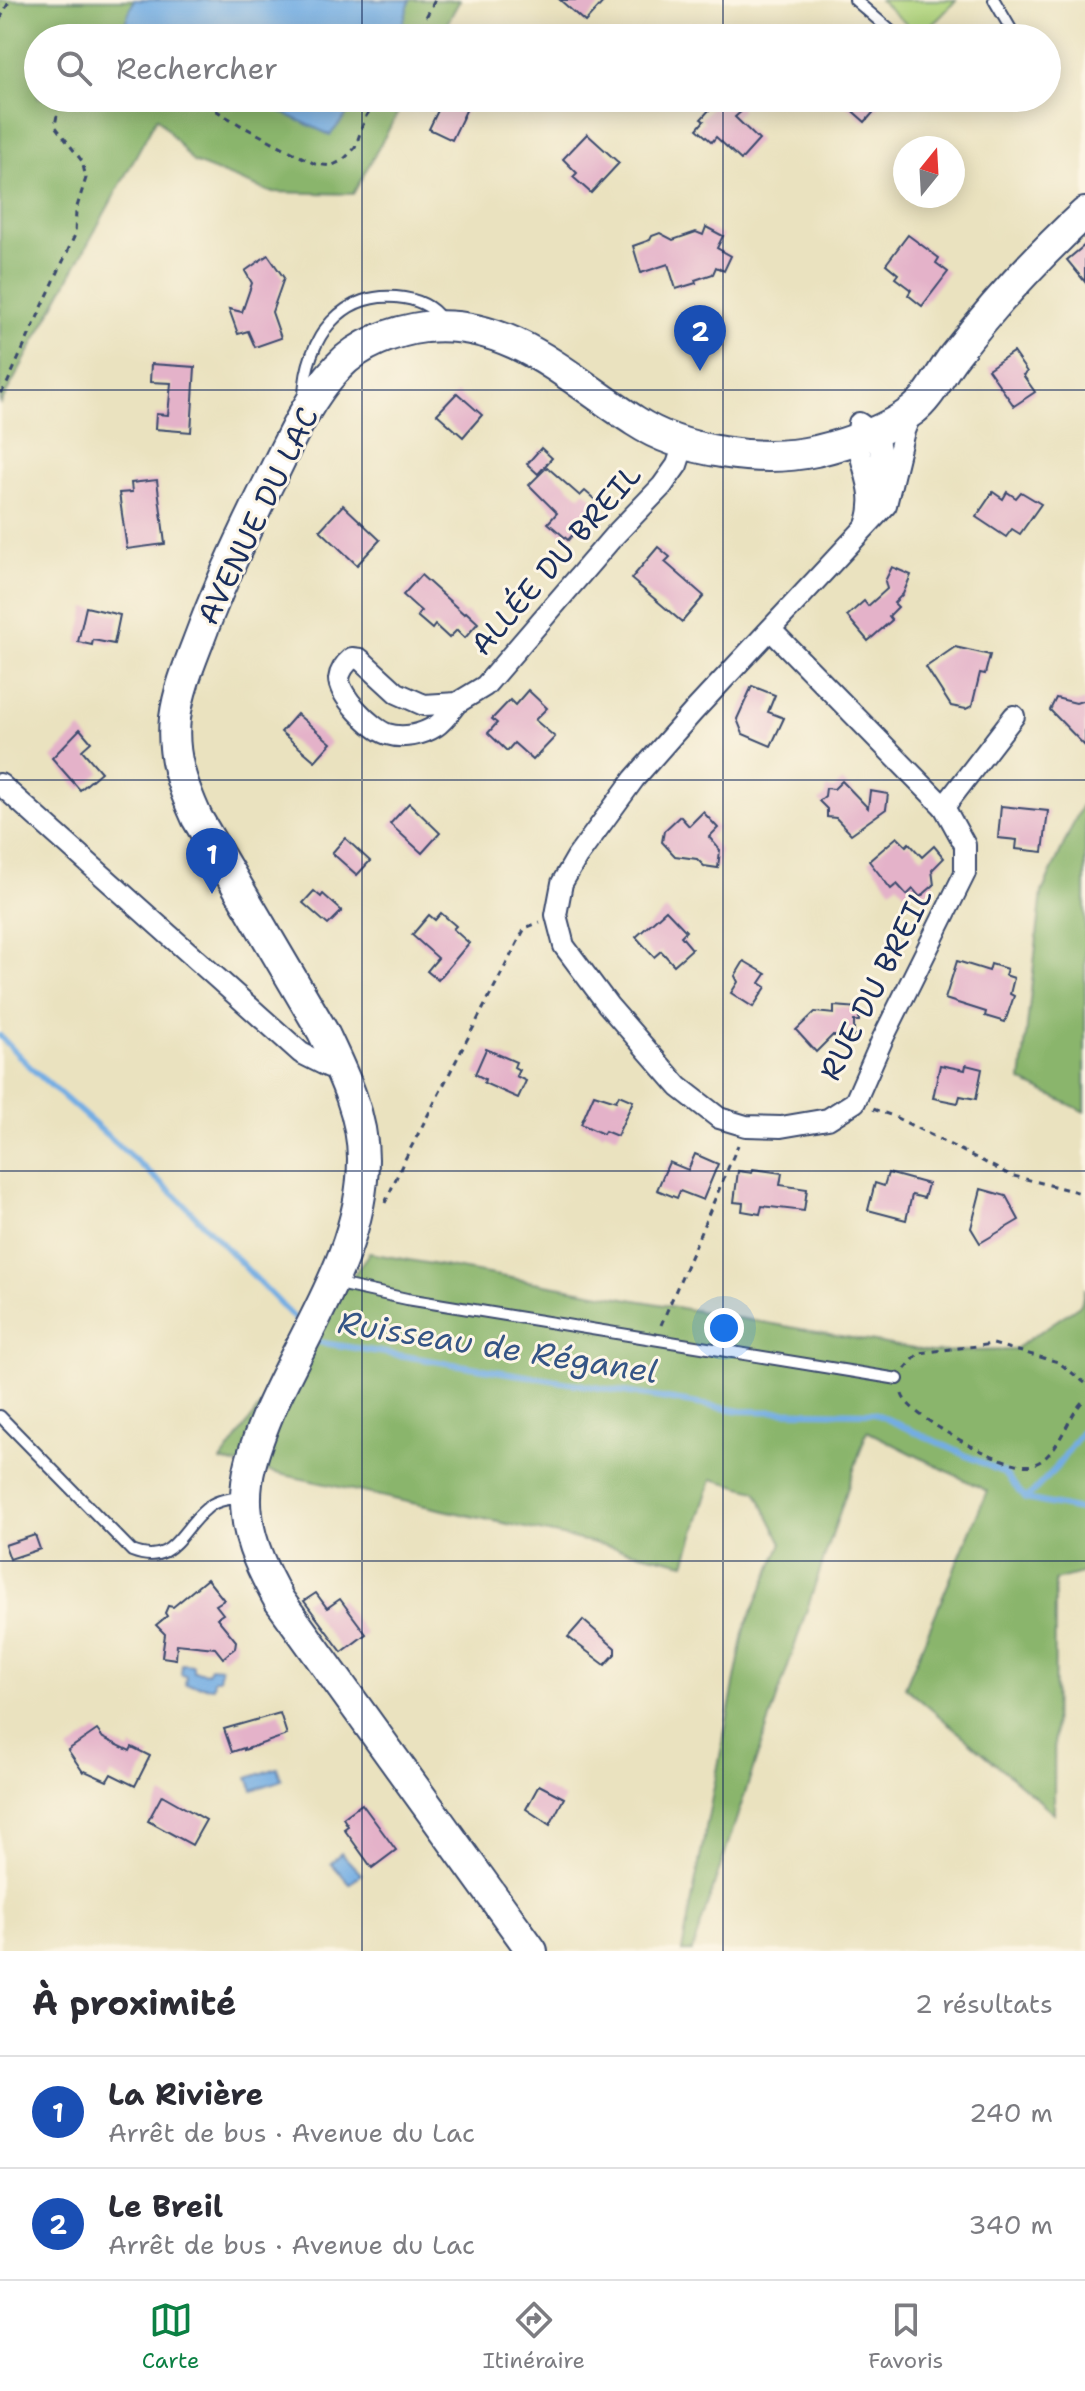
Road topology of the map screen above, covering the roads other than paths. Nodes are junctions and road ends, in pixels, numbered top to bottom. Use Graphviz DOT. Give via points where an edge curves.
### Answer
graph roads {
  1 [pos="855,0"];
  2 [pos="994,0"];
  3 [pos="883,24"];
  4 [pos="1007,24"];
  5 [pos="1085,213"];
  6 [pos="444,326"];
  7 [pos="953,356"];
  8 [pos="309,406"];
  9 [pos="912,411"];
  10 [pos="863,432"];
  11 [pos="684,444"];
  12 [pos="889,490"];
  13 [pos="864,529"];
  14 [pos="771,630"];
  15 [pos="457,703"];
  16 [pos="1014,716"];
  17 [pos="0,784"];
  18 [pos="944,807"];
  19 [pos="339,1065"];
  20 [pos="333,1279"];
  21 [pos="898,1379"];
  22 [pos="0,1416"];
  23 [pos="246,1496"];
  24 [pos="532,1951"];
  1 -- 3 [label="lane"];
  2 -- 4 [label="lane"];
  5 -- 7 [label="street, AVENUE DU LAC"];
  6 -- 8 [label="street, AVENUE DU LAC" via="393,334 355,353"];
  6 -- 8 [label="lane" via="438,313 413,299 370,297 350,305 330,322 313,348 304,395"];
  6 -- 11 [label="street, AVENUE DU LAC" via="474,329 532,351 636,423"];
  7 -- 9 [label="street, AVENUE DU LAC"];
  7 -- 10 [label="street, AVENUE DU LAC" via="884,409"];
  8 -- 19 [label="street, AVENUE DU LAC" via="218,590 178,697 174,742 183,787 197,818"];
  9 -- 10 [label="street, AVENUE DU LAC"];
  9 -- 12 [label="street"];
  10 -- 11 [label="street, AVENUE DU LAC" via="811,452 768,457"];
  10 -- 12 [label="street" via="880,444"];
  10 -- 13 [label="street" via="871,490"];
  11 -- 15 [label="street, ALLÉE DU BREIL" via="662,486 485,686"];
  12 -- 13 [label="street" via="886,505"];
  13 -- 14 [label="street"];
  14 -- 18 [label="street, RUE DU BREIL"];
  14 -- 18 [label="street, RUE DU BREIL" via="634,779 562,883 556,915 564,946 679,1087 719,1118 746,1126 828,1119 855,1102 965,873 965,845"];
  15 -- 15 [label="street, ALLÉE DU BREIL" via="424,705 397,693 360,659 352,658 339,677 343,693 385,734 410,737 437,726"];
  16 -- 18 [label="street"];
  17 -- 19 [label="street" via="301,1053 329,1067"];
  19 -- 20 [label="street, AVENUE DU LAC" via="357,1113 363,1160 354,1224"];
  20 -- 21 [label="lane" via="407,1299"];
  20 -- 23 [label="street, AVENUE DU LAC" via="262,1430"];
  22 -- 23 [label="lane" via="132,1551 148,1558 172,1546 207,1507"];
  23 -- 24 [label="street, AVENUE DU LAC" via="251,1537 279,1600"];
}
